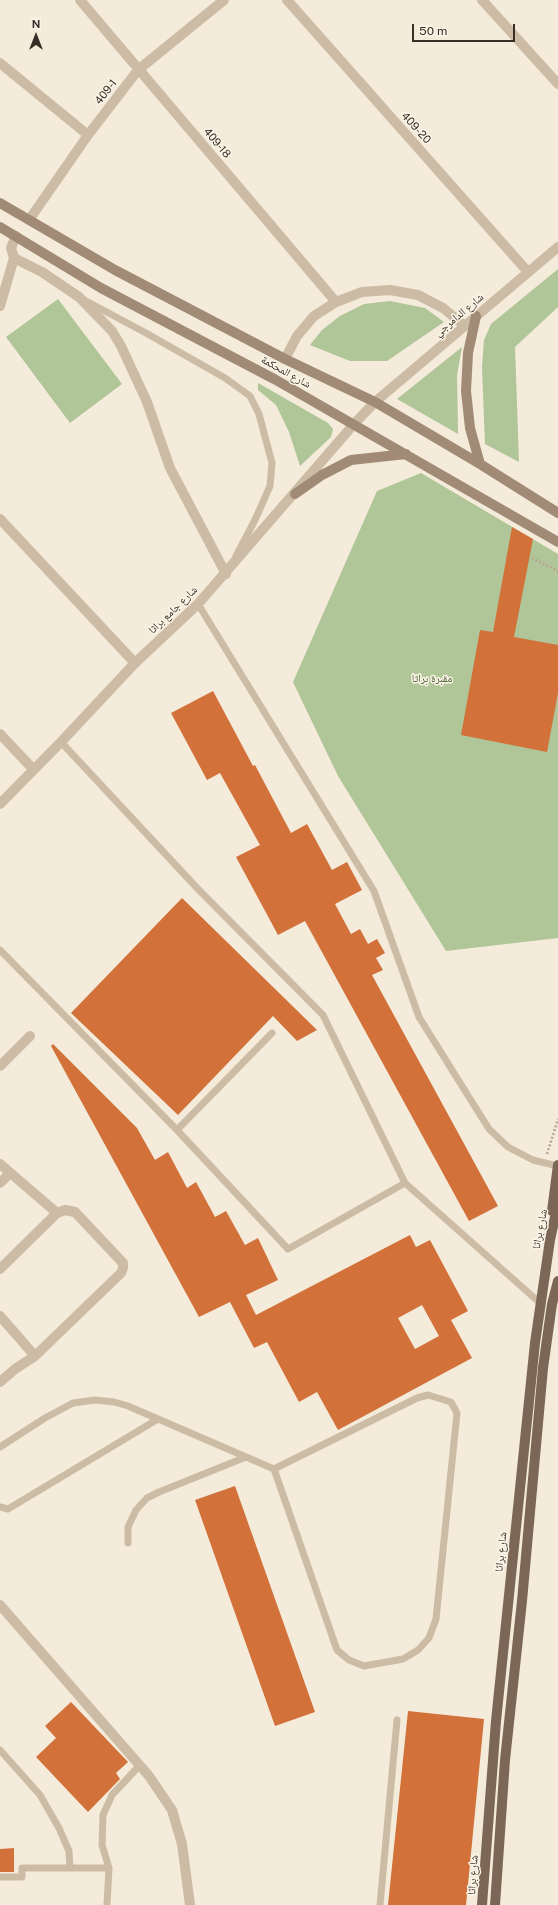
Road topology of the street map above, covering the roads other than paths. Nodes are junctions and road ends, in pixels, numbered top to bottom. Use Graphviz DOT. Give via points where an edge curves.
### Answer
graph roads {
  1 [pos="80,0"];
  2 [pos="224,0"];
  3 [pos="287,0"];
  4 [pos="482,0"];
  5 [pos="0,63"];
  6 [pos="138,70"];
  7 [pos="558,84"];
  8 [pos="88,135"];
  9 [pos="0,203"];
  10 [pos="29,220"];
  11 [pos="0,227"];
  12 [pos="16,236"];
  13 [pos="558,247"];
  14 [pos="14,258"];
  15 [pos="528,272"];
  16 [pos="79,297"];
  17 [pos="1,301"];
  18 [pos="336,302"];
  19 [pos="476,316"];
  20 [pos="464,326"];
  21 [pos="286,359"];
  22 [pos="375,402"];
  23 [pos="354,424"];
  24 [pos="406,454"];
  25 [pos="480,464"];
  26 [pos="295,494"];
  27 [pos="558,513"];
  28 [pos="0,519"];
  29 [pos="558,542"];
  30 [pos="226,574"];
  31 [pos="198,604"];
  32 [pos="135,663"];
  33 [pos="0,734"];
  34 [pos="61,742"];
  35 [pos="33,769"];
  36 [pos="0,804"];
  37 [pos="0,950"];
  38 [pos="272,1033"];
  39 [pos="30,1036"];
  40 [pos="0,1066"];
  41 [pos="177,1130"];
  42 [pos="0,1164"];
  43 [pos="558,1166"];
  44 [pos="10,1173"];
  45 [pos="0,1183"];
  46 [pos="405,1183"];
  47 [pos="558,1203"];
  48 [pos="57,1213"];
  49 [pos="550,1240"];
  50 [pos="0,1269"];
  51 [pos="558,1281"];
  52 [pos="540,1303"];
  53 [pos="0,1316"];
  54 [pos="35,1356"];
  55 [pos="0,1382"];
  56 [pos="158,1419"];
  57 [pos="0,1447"];
  58 [pos="246,1457"];
  59 [pos="274,1469"];
  60 [pos="0,1508"];
  61 [pos="128,1543"];
  62 [pos="0,1605"];
  63 [pos="396,1720"];
  64 [pos="0,1750"];
  65 [pos="140,1765"];
  66 [pos="70,1868"];
  67 [pos="109,1868"];
  68 [pos="0,1878"];
  69 [pos="107,1905"];
  70 [pos="190,1905"];
  71 [pos="380,1905"];
  72 [pos="482,1905"];
  73 [pos="495,1905"];
  1 -- 6 [label="street, 409-18"];
  2 -- 6 [label="street, 409-1"];
  3 -- 15 [label="street, 409-20"];
  4 -- 7 [label="street"];
  5 -- 8 [label="street"];
  6 -- 8 [label="street, 409-1"];
  6 -- 18 [label="street, 409-18"];
  8 -- 10 [label="street, 409-1"];
  9 -- 10 [label="main road, شارع المحكمة"];
  10 -- 21 [label="main road, شارع المحكمة" via="115,270"];
  11 -- 12 [label="main road, شارع المحكمة"];
  12 -- 14 [label="street" via="11,248"];
  12 -- 23 [label="main road, شارع المحكمة" via="101,288"];
  13 -- 15 [label="street, شارع الدامرجي"];
  14 -- 16 [label="street" via="42,272"];
  14 -- 17 [label="street"];
  15 -- 19 [label="street, شارع الدامرجي"];
  16 -- 30 [label="street" via="100,316 121,346 147,402 170,468"];
  16 -- 30 [label="lane" via="225,378 250,396 259,414 272,463 270,486"];
  18 -- 20 [label="street" via="362,292 390,290 418,295 443,308"];
  18 -- 21 [label="street" via="310,321 297,336"];
  19 -- 20 [label="street, شارع الدامرجي"];
  19 -- 25 [label="main road" via="468,353 466,391 470,428"];
  20 -- 22 [label="street, شارع الدامرجي"];
  21 -- 22 [label="main road, شارع المحكمة"];
  22 -- 23 [label="street, شارع الدامرجي"];
  22 -- 25 [label="main road, شارع المحكمة"];
  23 -- 24 [label="main road, شارع المحكمة"];
  23 -- 26 [label="street, شارع جامع براثا"];
  24 -- 26 [label="main road" via="351,460 322,475"];
  24 -- 29 [label="main road, شارع المحكمة"];
  25 -- 27 [label="main road, شارع المحكمة"];
  26 -- 30 [label="street, شارع جامع براثا"];
  28 -- 32 [label="street"];
  30 -- 31 [label="street, شارع جامع براثا"];
  31 -- 32 [label="street, شارع جامع براثا"];
  31 -- 43 [label="lane" via="374,891 419,1018 490,1129 508,1148 533,1160"];
  32 -- 34 [label="street, شارع جامع براثا"];
  33 -- 35 [label="street"];
  34 -- 35 [label="street, شارع جامع براثا"];
  34 -- 46 [label="lane" via="198,888 323,1015"];
  35 -- 36 [label="street, شارع جامع براثا"];
  37 -- 41 [label="lane"];
  38 -- 41 [label="lane"];
  39 -- 40 [label="street"];
  41 -- 46 [label="lane" via="288,1249"];
  42 -- 44 [label="street"];
  43 -- 49 [label="main road"];
  44 -- 45 [label="street"];
  44 -- 48 [label="street"];
  46 -- 52 [label="lane"];
  47 -- 49 [label="main road, شارع براثا"];
  48 -- 50 [label="street"];
  48 -- 54 [label="street" via="65,1210 75,1212 123,1263 123,1268 121,1273"];
  49 -- 52 [label="main road, شارع براثا"];
  51 -- 73 [label="main road" via="552,1304 543,1368 505,1760"];
  52 -- 72 [label="main road, شارع براثا" via="496,1721"];
  53 -- 54 [label="street"];
  54 -- 55 [label="street"];
  56 -- 57 [label="lane" via="114,1402 95,1400 73,1403"];
  56 -- 58 [label="lane"];
  56 -- 60 [label="lane" via="8,1509"];
  58 -- 59 [label="lane"];
  58 -- 61 [label="lane" via="147,1498 136,1510 128,1526"];
  59 -- 59 [label="lane" via="337,1650 349,1660 364,1666 403,1660 418,1650 429,1638 436,1619 457,1413 451,1402 428,1395 417,1398"];
  62 -- 65 [label="street"];
  63 -- 71 [label="lane"];
  64 -- 66 [label="lane" via="40,1795 69,1851"];
  65 -- 67 [label="lane" via="112,1796 103,1815 102,1845"];
  65 -- 70 [label="street" via="172,1810 182,1844"];
  66 -- 67 [label="lane"];
  66 -- 68 [label="lane" via="22,1868 22,1877"];
  67 -- 69 [label="lane"];
}
